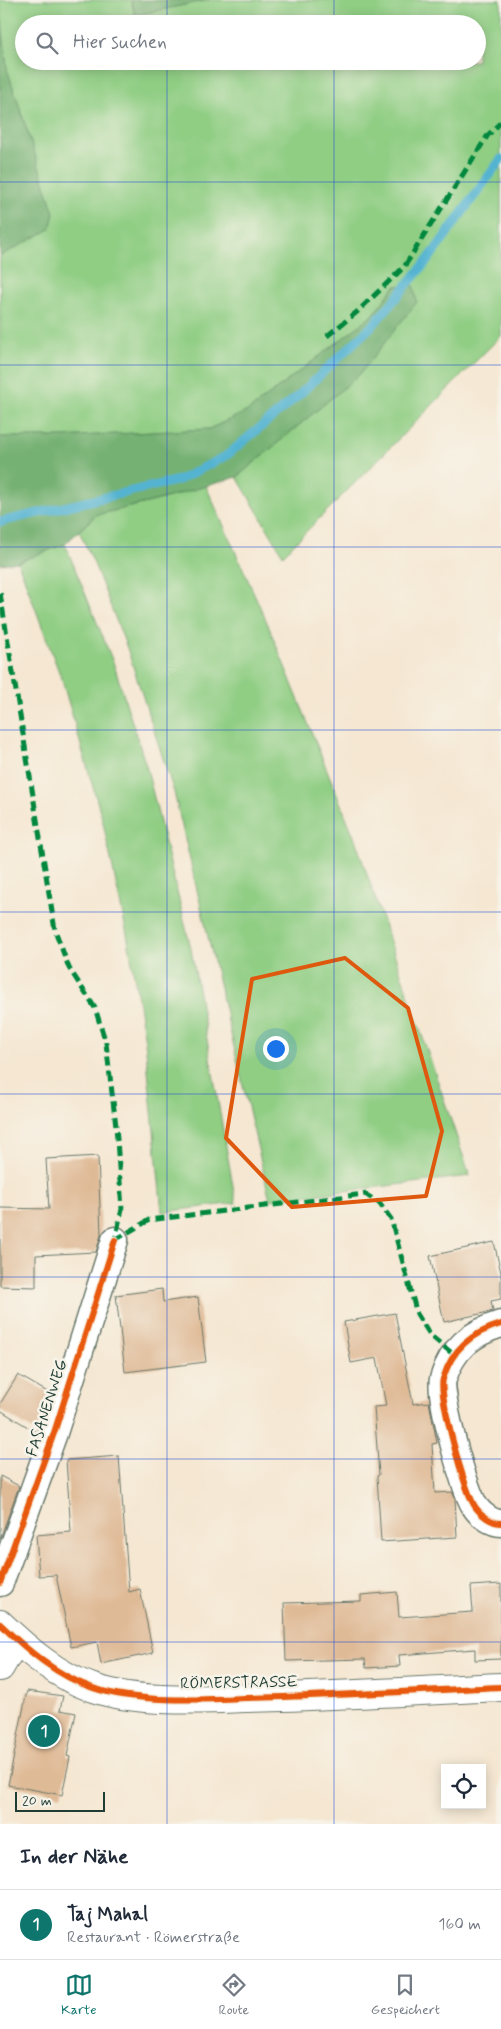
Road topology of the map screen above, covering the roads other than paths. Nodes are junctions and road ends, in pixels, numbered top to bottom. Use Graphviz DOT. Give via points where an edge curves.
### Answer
graph roads {
  1 [pos="115,1240"];
  2 [pos="501,1324"];
  3 [pos="501,1523"];
  4 [pos="0,1583"];
  5 [pos="8,1632"];
  6 [pos="0,1667"];
  7 [pos="501,1687"];
  1 -- 4 [label="street, FASANENWEG" via="54,1433"];
  2 -- 3 [label="street" via="470,1337 453,1354 442,1381 466,1488 476,1509 494,1523"];
  5 -- 6 [label="street"];
  5 -- 7 [label="street, RÖMERSTRASSE" via="56,1672 92,1688 129,1696 210,1699"];
}
